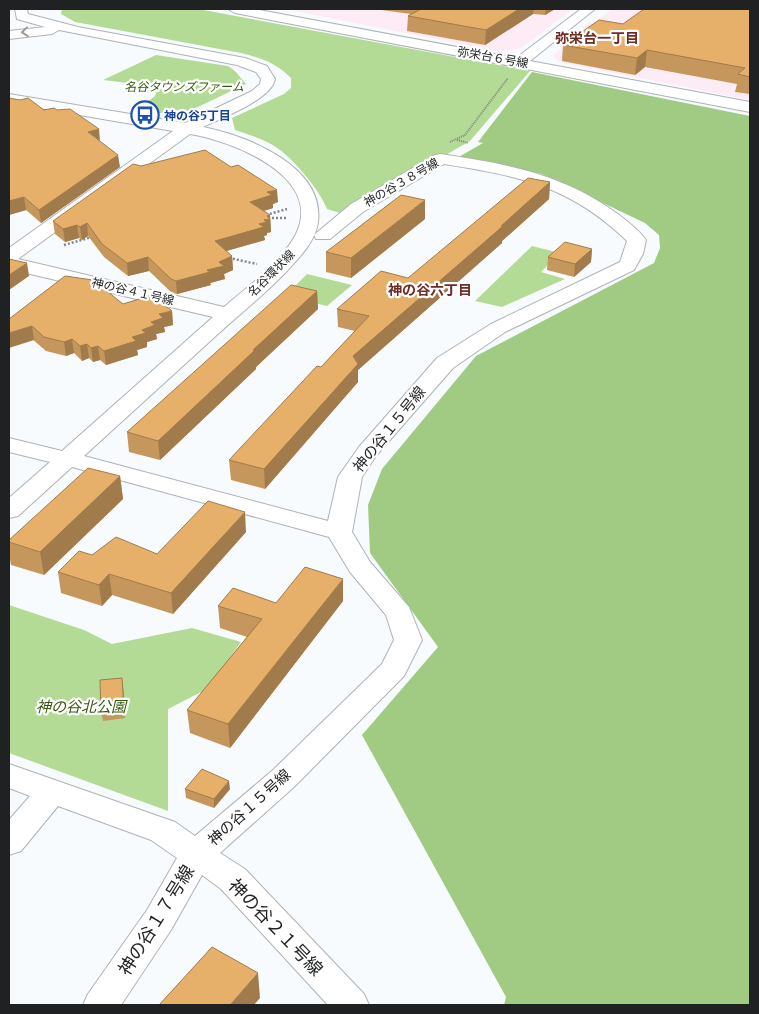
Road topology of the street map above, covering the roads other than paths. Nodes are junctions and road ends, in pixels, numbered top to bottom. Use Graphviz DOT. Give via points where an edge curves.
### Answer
graph roads {
  1 [pos="21,9"];
  2 [pos="239,9"];
  3 [pos="589,9"];
  4 [pos="77,31"];
  5 [pos="9,35"];
  6 [pos="520,62"];
  7 [pos="9,98"];
  8 [pos="750,107"];
  9 [pos="186,129"];
  10 [pos="518,172"];
  11 [pos="324,235"];
  12 [pos="9,257"];
  13 [pos="9,263"];
  14 [pos="228,314"];
  15 [pos="9,445"];
  16 [pos="66,458"];
  17 [pos="9,511"];
  18 [pos="339,532"];
  19 [pos="9,776"];
  20 [pos="52,792"];
  21 [pos="9,842"];
  22 [pos="197,854"];
  23 [pos="101,1005"];
  24 [pos="351,1005"];
  1 -- 4 [label="street" via="22,16"];
  2 -- 6 [label="street, 弥栄台６号線"];
  3 -- 6 [label="street"];
  4 -- 5 [label="street, one-way"];
  4 -- 9 [label="street" via="240,60 266,74 267,85 258,94"];
  6 -- 8 [label="street, 弥栄台６号線"];
  7 -- 9 [label="street, 名谷環状線"];
  9 -- 12 [label="street"];
  9 -- 14 [label="street, 名谷環状線" via="220,135 251,146 277,161 302,189 310,212 309,224 293,252"];
  10 -- 11 [label="street, 神の谷３８号線" via="441,158 357,208"];
  10 -- 18 [label="street, 神の谷１５号線" via="560,187 623,225 636,240 634,254 627,266 498,328 444,363 367,452 350,477"];
  13 -- 14 [label="street, 神の谷４１号線"];
  14 -- 16 [label="street, 名谷環状線"];
  15 -- 16 [label="street"];
  16 -- 17 [label="street, 名谷環状線"];
  16 -- 18 [label="street"];
  18 -- 22 [label="street, 神の谷１５号線" via="359,566 399,614 408,640 394,669 284,778"];
  19 -- 20 [label="street, 神の谷１７号線"];
  20 -- 21 [label="street"];
  20 -- 22 [label="street, 神の谷１７号線" via="163,832"];
  22 -- 23 [label="street, 神の谷１７号線" via="159,920"];
  22 -- 24 [label="street, 神の谷２１号線" via="233,880"];
}
